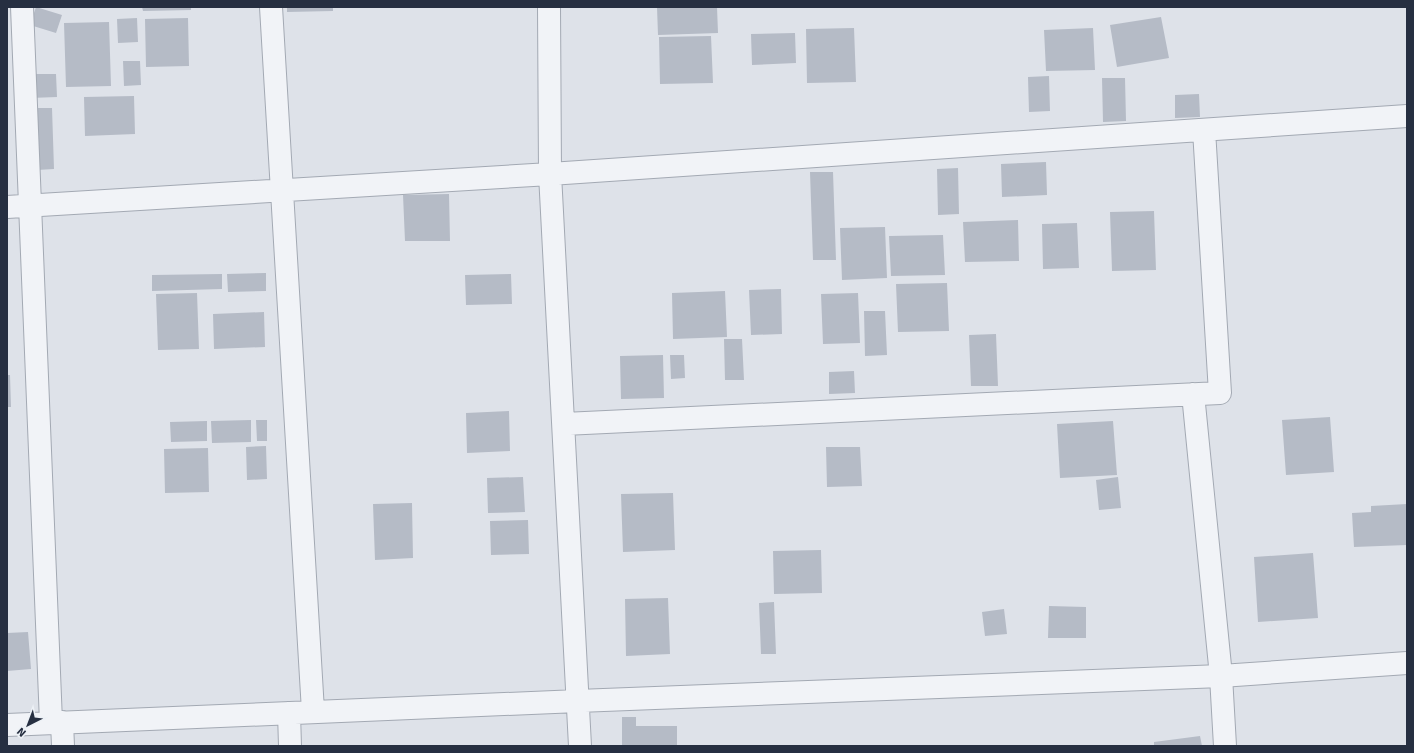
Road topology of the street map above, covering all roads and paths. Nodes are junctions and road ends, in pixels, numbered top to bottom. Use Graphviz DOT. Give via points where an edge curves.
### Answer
graph roads {
  1 [pos="22,7"];
  2 [pos="271,7"];
  3 [pos="549,7"];
  4 [pos="1407,116"];
  5 [pos="1204,130"];
  6 [pos="550,174"];
  7 [pos="281,191"];
  8 [pos="30,206"];
  9 [pos="7,207"];
  10 [pos="1193,394"];
  11 [pos="564,424"];
  12 [pos="1407,663"];
  13 [pos="1221,676"];
  14 [pos="578,700"];
  15 [pos="313,712"];
  16 [pos="289,713"];
  17 [pos="57,722"];
  18 [pos="7,725"];
  19 [pos="62,746"];
  20 [pos="290,746"];
  21 [pos="580,746"];
  22 [pos="1225,746"];
  1 -- 8 [label="street"];
  2 -- 7 [label="street"];
  3 -- 6 [label="street"];
  4 -- 5 [label="street"];
  5 -- 6 [label="street"];
  5 -- 10 [label="street" via="1220,393"];
  6 -- 7 [label="street"];
  6 -- 11 [label="street"];
  7 -- 8 [label="street"];
  7 -- 15 [label="street"];
  8 -- 9 [label="street"];
  8 -- 17 [label="street"];
  10 -- 11 [label="street"];
  10 -- 13 [label="street"];
  11 -- 14 [label="street"];
  12 -- 13 [label="street"];
  13 -- 14 [label="street"];
  13 -- 22 [label="street"];
  14 -- 15 [label="street"];
  14 -- 21 [label="street"];
  15 -- 16 [label="street"];
  16 -- 17 [label="street"];
  16 -- 20 [label="street"];
  17 -- 18 [label="street"];
  17 -- 19 [label="street"];
}
